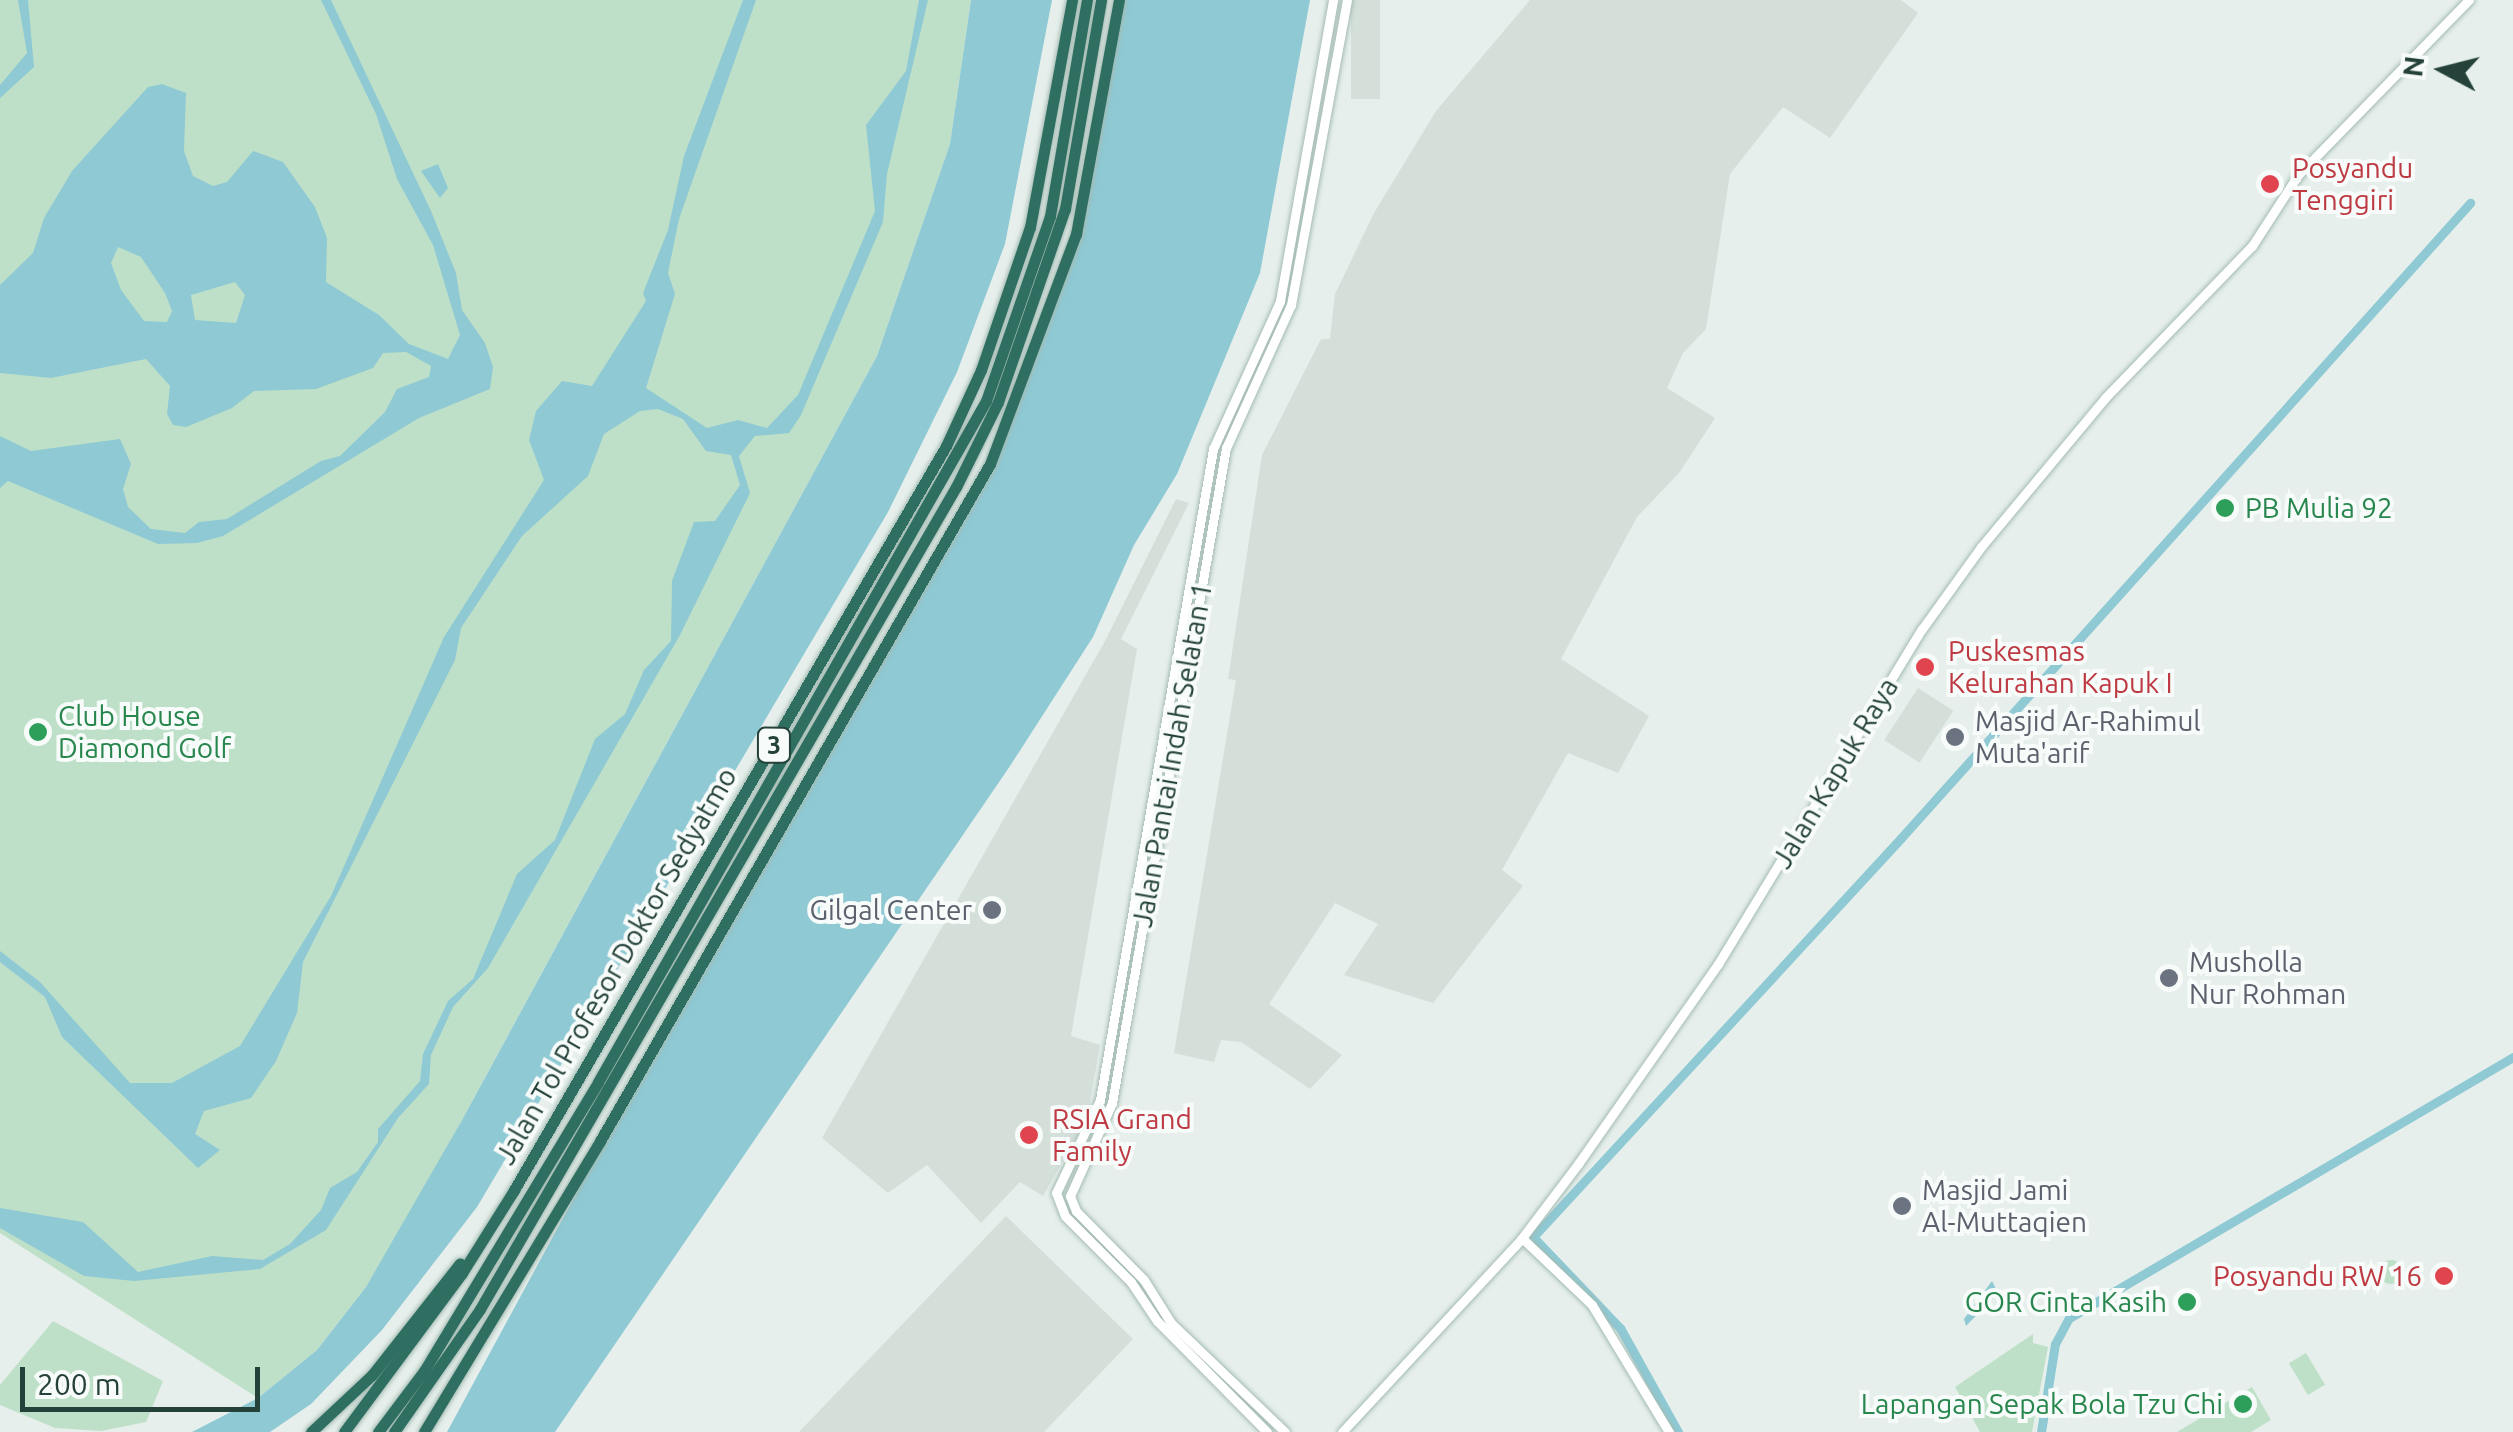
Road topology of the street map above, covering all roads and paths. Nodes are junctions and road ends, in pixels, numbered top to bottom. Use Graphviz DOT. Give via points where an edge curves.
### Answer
graph roads {
  1 [pos="1072,0"];
  2 [pos="1087,0"];
  3 [pos="1101,0"];
  4 [pos="1118,0"];
  5 [pos="1333,0"];
  6 [pos="1347,0"];
  7 [pos="2469,0"];
  8 [pos="1288,294"];
  9 [pos="514,1190"];
  10 [pos="1522,1238"];
  11 [pos="455,1386"];
  12 [pos="311,1432"];
  13 [pos="344,1432"];
  14 [pos="378,1432"];
  15 [pos="394,1432"];
  16 [pos="424,1432"];
  17 [pos="432,1432"];
  18 [pos="1267,1432"];
  19 [pos="1286,1432"];
  20 [pos="1342,1432"];
  21 [pos="1669,1432"];
  1 -- 9 [label="highway, Jalan Tol Profesor Doktor Sedyatmo / 3" via="1030,227 952,433"];
  2 -- 14 [label="highway, Jalan Tol Profesor Doktor Sedyatmo / 3" via="1050,216 986,401 598,1082 424,1371"];
  3 -- 15 [label="highway, Jalan Tol Profesor Doktor Sedyatmo / 3" via="1060,226 990,419 480,1310"];
  4 -- 11 [label="highway, 3" via="1076,234 990,464"];
  5 -- 8 [label="street, Jalan Pantai Indah Selatan 1"];
  6 -- 8 [label="street, Jalan Pantai Indah Selatan 1"];
  7 -- 10 [label="street, Jalan Kapuk Raya" via="2298,175 2252,246 2106,397 1981,547 1922,630 1718,964"];
  8 -- 18 [label="street, Jalan Pantai Indah Selatan 1" via="1215,442 1100,1100 1056,1193 1064,1216 1131,1282 1157,1322"];
  8 -- 19 [label="street, Jalan Pantai Indah Selatan 1" via="1226,448 1112,1103 1070,1196 1076,1212 1144,1280 1171,1323"];
  9 -- 12 [label="highway" via="372,1375"];
  9 -- 13 [label="highway, Jalan Tol Profesor Doktor Sedyatmo / 3" via="462,1273"];
  10 -- 20 [label="street, Jalan Kapuk Raya"];
  10 -- 21 [label="street" via="1592,1306"];
  11 -- 16 [label="highway, 3"];
  11 -- 17 [label="highway"];
}
